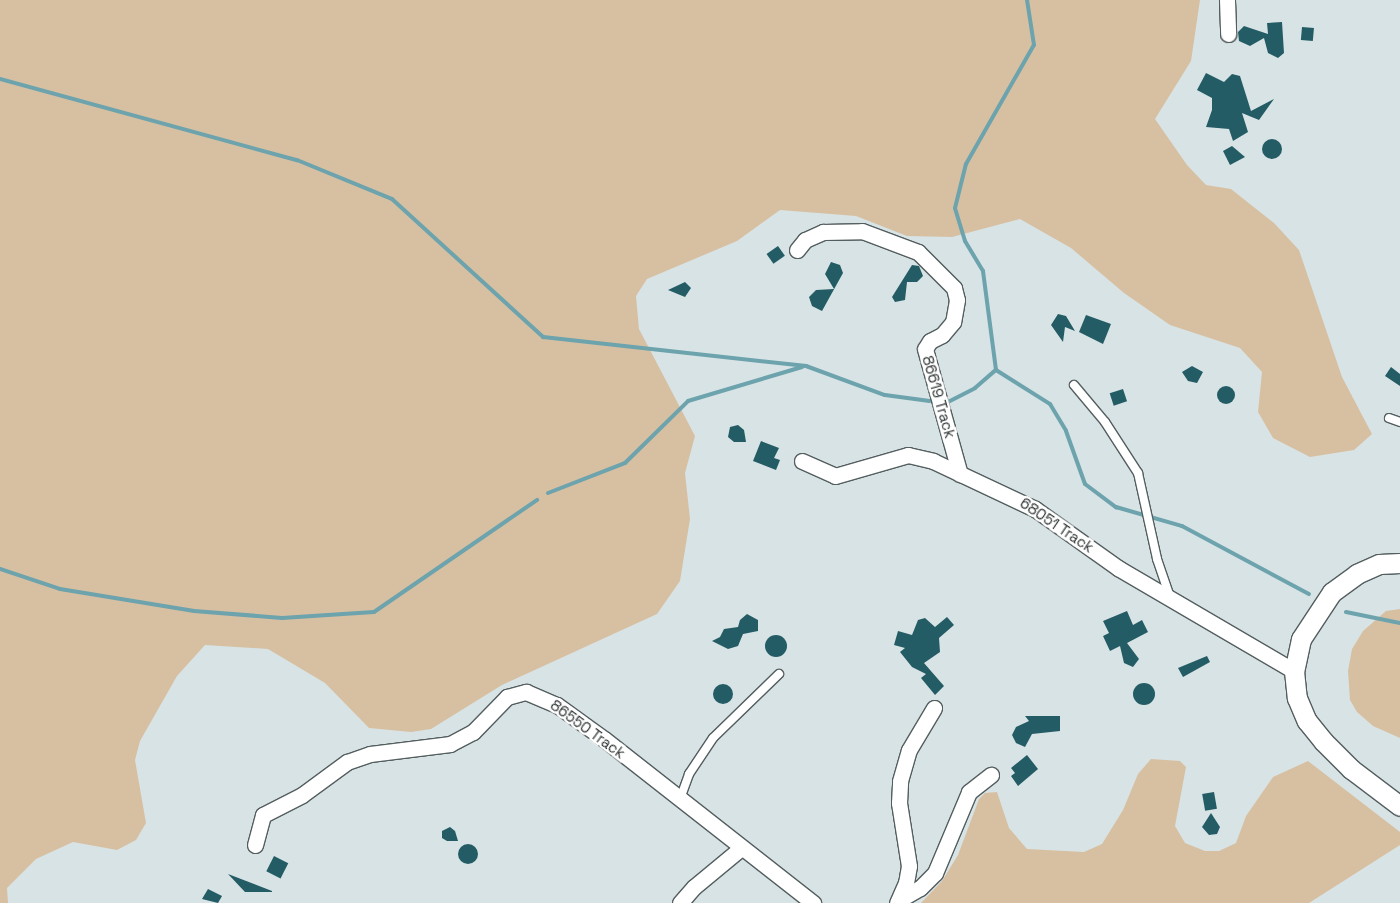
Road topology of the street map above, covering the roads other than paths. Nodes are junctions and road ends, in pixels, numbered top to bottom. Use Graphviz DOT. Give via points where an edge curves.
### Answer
graph roads {
  1 [pos="1227,0"];
  2 [pos="1228,34"];
  3 [pos="796,250"];
  4 [pos="1074,385"];
  5 [pos="1389,418"];
  6 [pos="1400,422"];
  7 [pos="802,461"];
  8 [pos="960,474"];
  9 [pos="1400,563"];
  10 [pos="1170,597"];
  11 [pos="1294,671"];
  12 [pos="779,674"];
  13 [pos="934,708"];
  14 [pos="991,775"];
  15 [pos="680,799"];
  16 [pos="1400,806"];
  17 [pos="255,845"];
  18 [pos="740,849"];
  19 [pos="898,902"];
  20 [pos="680,903"];
  21 [pos="813,903"];
  1 -- 2 [label="street"];
  3 -- 8 [label="street, 86619 Track" via="816,234 844,229 862,231 923,256 954,288 956,300 950,329 930,341 925,349"];
  4 -- 10 [label="lane" via="1105,422 1138,473 1157,559"];
  5 -- 6 [label="lane"];
  7 -- 8 [label="street, 68051 Track" via="835,476 908,455 933,460"];
  8 -- 10 [label="street, 68051 Track" via="1035,508 1118,568"];
  9 -- 11 [label="street" via="1379,564 1357,574 1332,592 1301,639"];
  10 -- 11 [label="street, 68051 Track"];
  11 -- 16 [label="street" via="1297,698 1307,721 1351,769"];
  12 -- 15 [label="lane" via="714,738 688,774"];
  13 -- 19 [label="street" via="909,750 900,782 899,803 909,854 906,883"];
  14 -- 19 [label="street" via="969,792 934,873 920,888"];
  15 -- 17 [label="street, 86550 Track" via="556,705 538,694 517,693 507,697 473,732 456,741 370,754 347,762 302,795 263,815"];
  15 -- 18 [label="street, 86550 Track"];
  18 -- 20 [label="street" via="694,887"];
  18 -- 21 [label="street, 86550 Track"];
}
